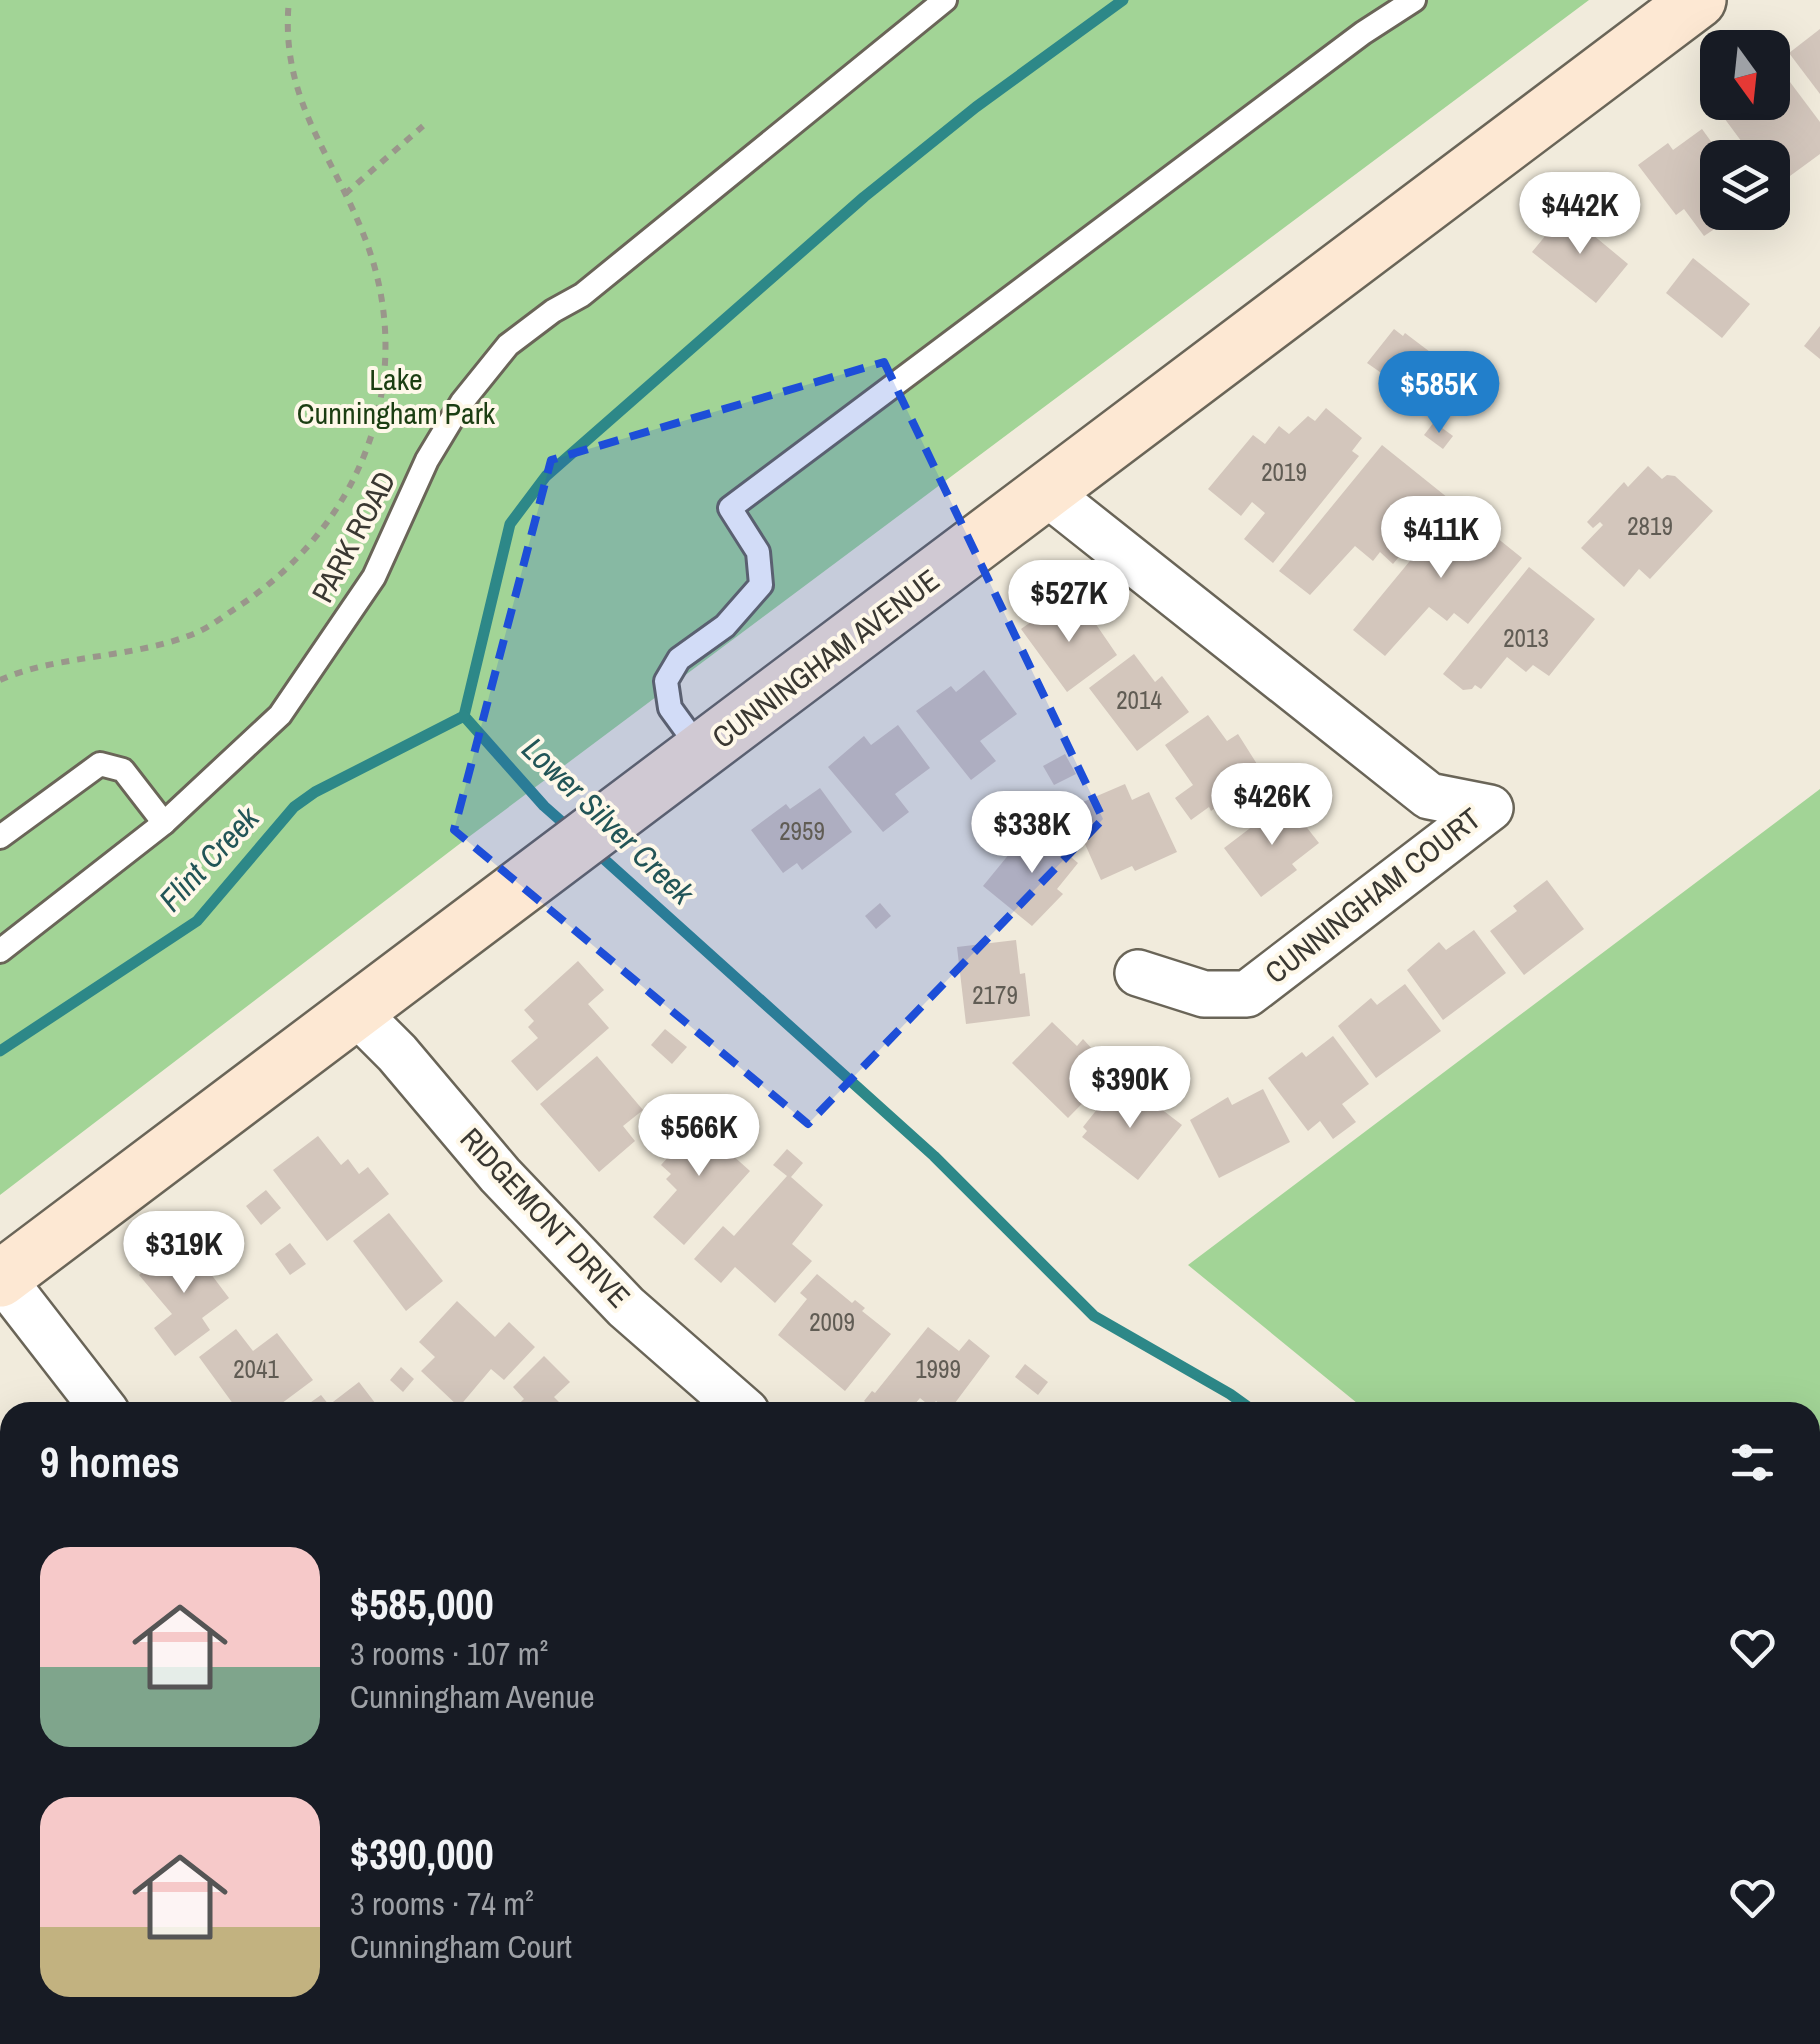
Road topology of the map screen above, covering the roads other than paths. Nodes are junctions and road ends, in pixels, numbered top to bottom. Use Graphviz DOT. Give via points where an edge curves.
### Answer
graph roads {
  1 [pos="945,0"];
  2 [pos="1414,0"];
  3 [pos="1698,0"];
  4 [pos="1047,492"];
  5 [pos="702,752"];
  6 [pos="164,824"];
  7 [pos="0,836"];
  8 [pos="0,951"];
  9 [pos="1138,973"];
  10 [pos="356,1012"];
  11 [pos="1,1278"];
  12 [pos="98,1402"];
  13 [pos="735,1402"];
  1 -- 6 [label="lane, PARK ROAD" via="582,295 508,345 462,402 374,576 325,653 280,715"];
  2 -- 5 [label="lane" via="730,508 758,552 761,584 726,626 678,659 666,681 670,708"];
  3 -- 4 [label="street, CUNNINGHAM AVENUE"];
  4 -- 5 [label="street, CUNNINGHAM AVENUE"];
  4 -- 9 [label="street, CUNNINGHAM COURT" via="1430,796 1490,808 1247,994 1204,994"];
  5 -- 10 [label="street, CUNNINGHAM AVENUE"];
  6 -- 7 [label="lane" via="122,770 100,764"];
  6 -- 8 [label="lane, PARK ROAD"];
  10 -- 11 [label="street, CUNNINGHAM AVENUE"];
  10 -- 13 [label="street, RIDGEMONT DRIVE" via="626,1307"];
  11 -- 12 [label="street"];
}
